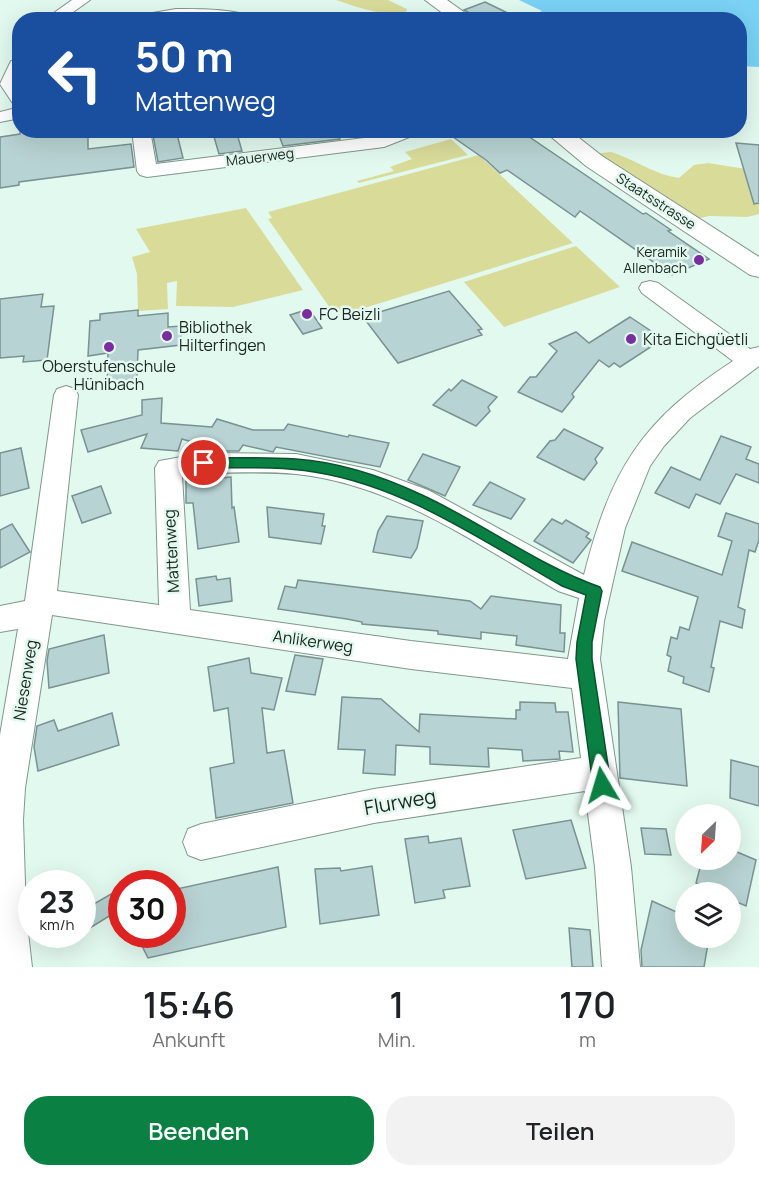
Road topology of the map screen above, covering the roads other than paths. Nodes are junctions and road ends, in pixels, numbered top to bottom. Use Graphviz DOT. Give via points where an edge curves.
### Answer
graph roads {
  1 [pos="82,0"];
  2 [pos="434,0"];
  3 [pos="63,12"];
  4 [pos="453,12"];
  5 [pos="12,64"];
  6 [pos="12,89"];
  7 [pos="142,138"];
  8 [pos="391,138"];
  9 [pos="564,138"];
  10 [pos="759,269"];
  11 [pos="650,288"];
  12 [pos="754,358"];
  13 [pos="66,395"];
  14 [pos="595,591"];
  15 [pos="39,607"];
  16 [pos="0,619"];
  17 [pos="175,621"];
  18 [pos="586,675"];
  19 [pos="600,772"];
  20 [pos="201,842"];
  21 [pos="13,967"];
  22 [pos="621,967"];
  1 -- 3 [label="street"];
  2 -- 4 [label="main road"];
  5 -- 6 [label="street"];
  7 -- 8 [label="street, Mauerweg" via="147,171"];
  9 -- 10 [label="main road, Staatsstrasse"];
  11 -- 12 [label="street"];
  12 -- 14 [label="street" via="701,393 645,453 610,526"];
  13 -- 15 [label="street, Niesenweg"];
  14 -- 17 [label="street, Mattenweg" via="568,582 418,498 373,480 296,464 197,463 168,468"];
  14 -- 18 [label="street" via="584,642"];
  15 -- 16 [label="street, Anlikerweg"];
  15 -- 17 [label="street, Anlikerweg"];
  15 -- 21 [label="street, Niesenweg" via="5,820 7,915"];
  17 -- 18 [label="street, Anlikerweg"];
  18 -- 19 [label="street"];
  19 -- 20 [label="street, Flurweg" via="396,802"];
  19 -- 22 [label="street"];
}
